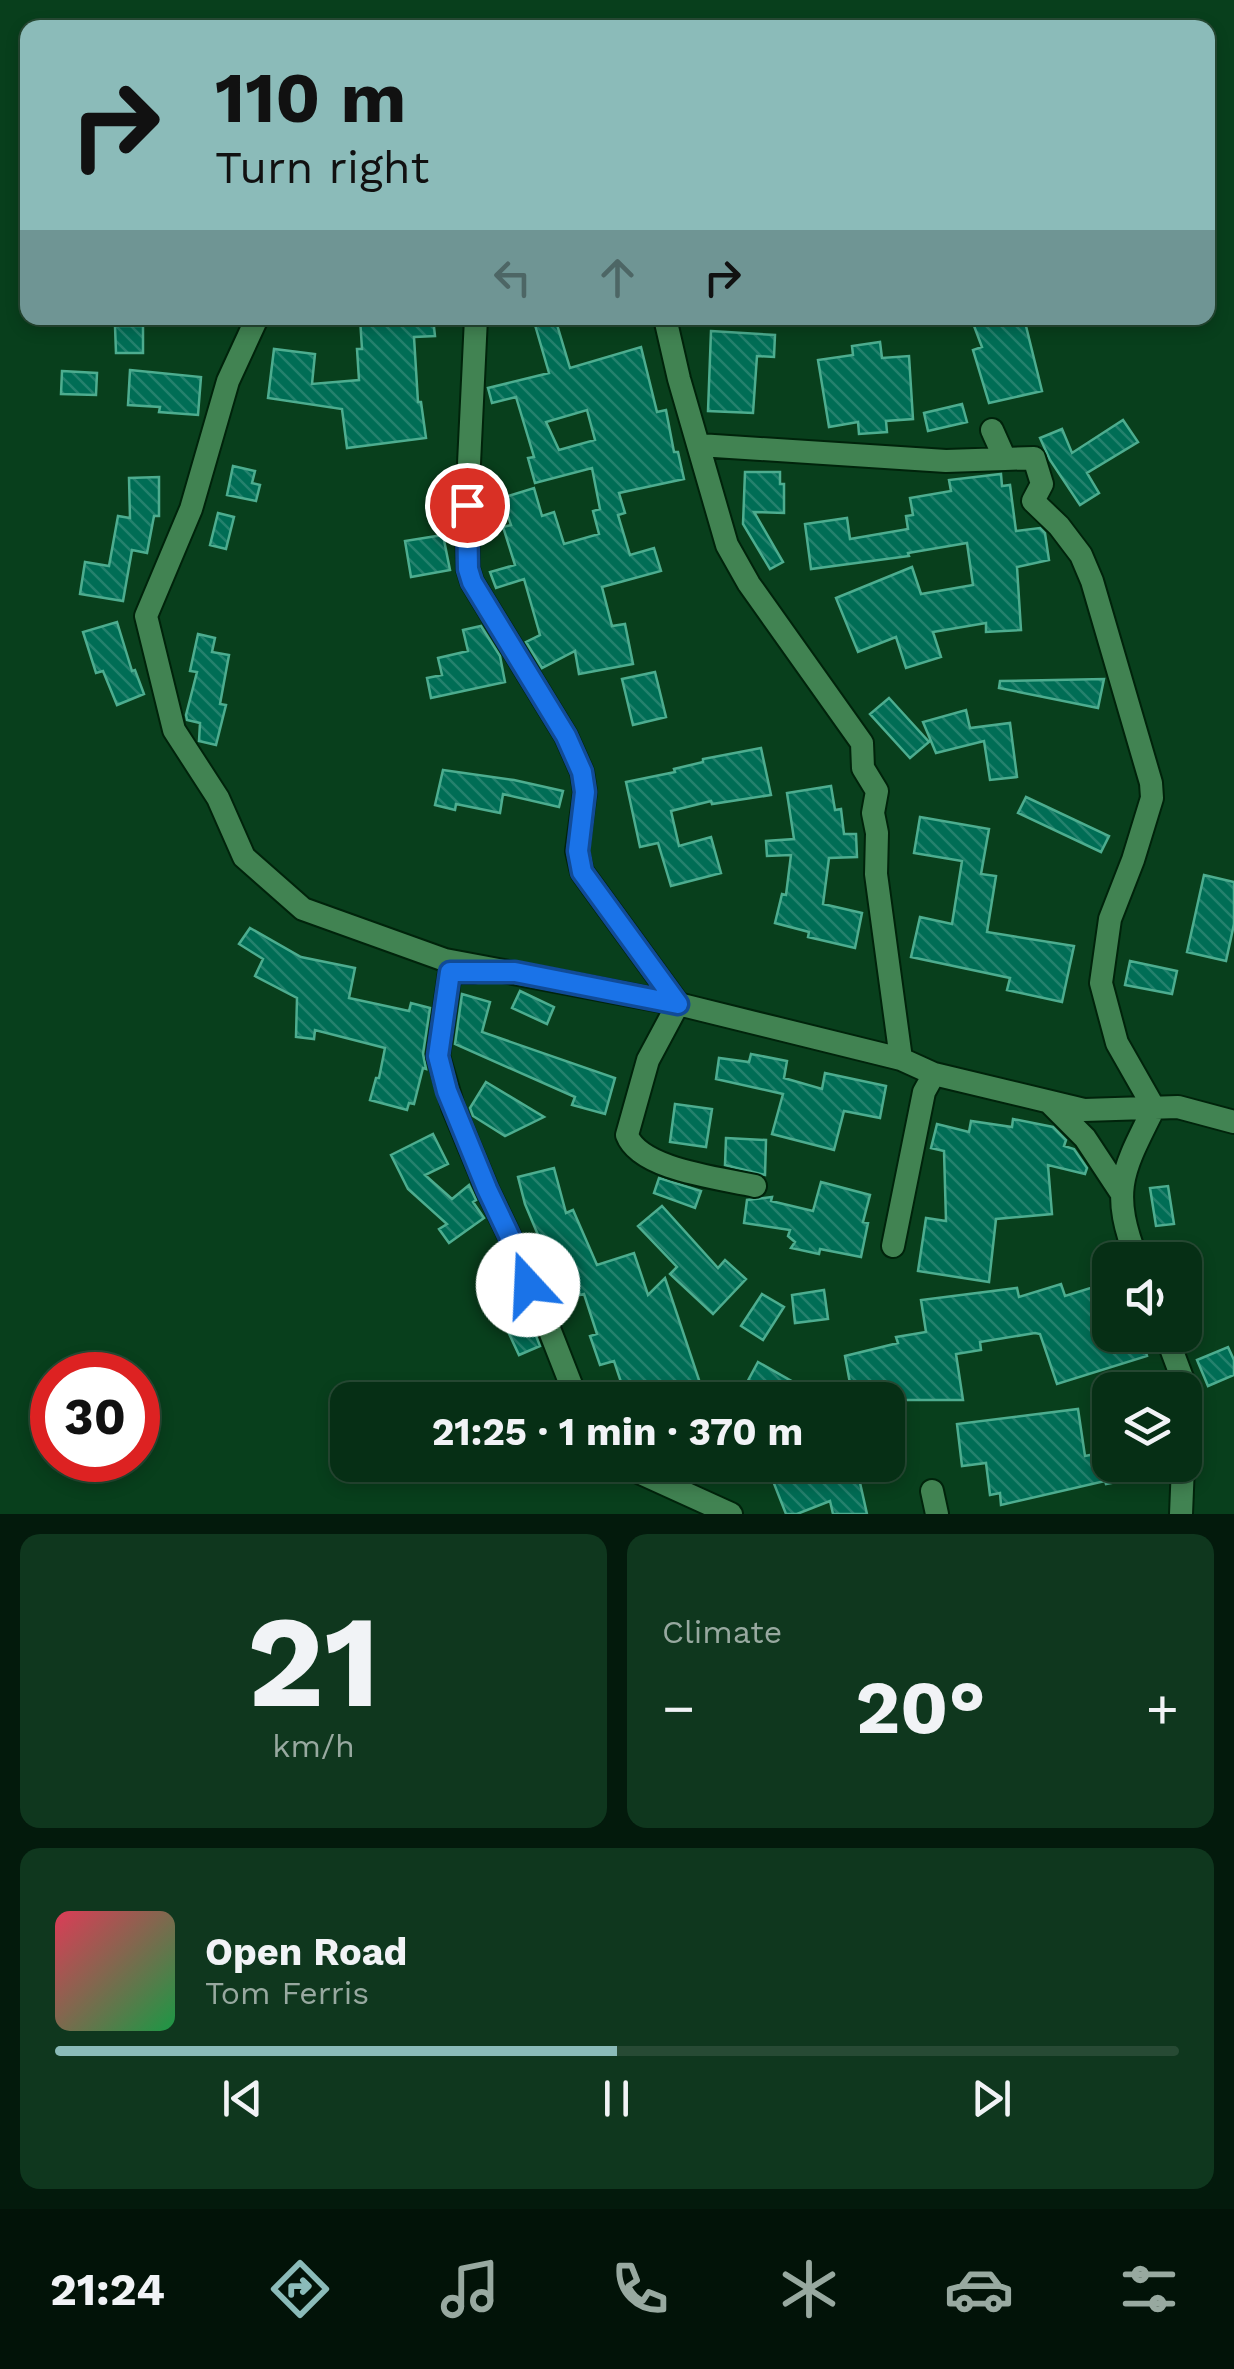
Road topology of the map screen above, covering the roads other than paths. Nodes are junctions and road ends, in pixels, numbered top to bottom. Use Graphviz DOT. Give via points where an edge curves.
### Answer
graph roads {
  1 [pos="254,325"];
  2 [pos="476,325"];
  3 [pos="666,325"];
  4 [pos="992,430"];
  5 [pos="699,444"];
  6 [pos="1004,459"];
  7 [pos="515,972"];
  8 [pos="678,1004"];
  9 [pos="900,1058"];
  10 [pos="934,1074"];
  11 [pos="1048,1101"];
  12 [pos="1154,1108"];
  13 [pos="1234,1122"];
  14 [pos="755,1186"];
  15 [pos="1120,1191"];
  16 [pos="1131,1242"];
  17 [pos="894,1246"];
  18 [pos="570,1382"];
  19 [pos="660,1482"];
  20 [pos="1182,1482"];
  21 [pos="731,1514"];
  22 [pos="1180,1514"];
  1 -- 7 [label="street" via="146,616 174,730 218,798 244,857 303,910 445,960"];
  2 -- 8 [label="street" via="468,569 582,772 582,872"];
  3 -- 5 [label="street"];
  4 -- 6 [label="street"];
  5 -- 6 [label="street"];
  5 -- 9 [label="street" via="726,545 862,743 862,768 876,790 876,874"];
  6 -- 12 [label="street" via="1034,458 1042,484 1034,501 1081,555 1151,783 1152,798 1110,920 1102,984 1117,1042"];
  7 -- 8 [label="street"];
  7 -- 18 [label="street" via="450,972 438,1056"];
  8 -- 9 [label="street"];
  8 -- 14 [label="street" via="648,1060 628,1124 631,1145 656,1163"];
  9 -- 10 [label="street"];
  10 -- 11 [label="street"];
  10 -- 17 [label="street" via="924,1092"];
  11 -- 12 [label="street" via="1084,1110"];
  11 -- 15 [label="street" via="1085,1138"];
  12 -- 13 [label="street" via="1178,1107"];
  12 -- 15 [label="street"];
  15 -- 16 [label="street"];
  19 -- 21 [label="street"];
  20 -- 22 [label="street"];
}
